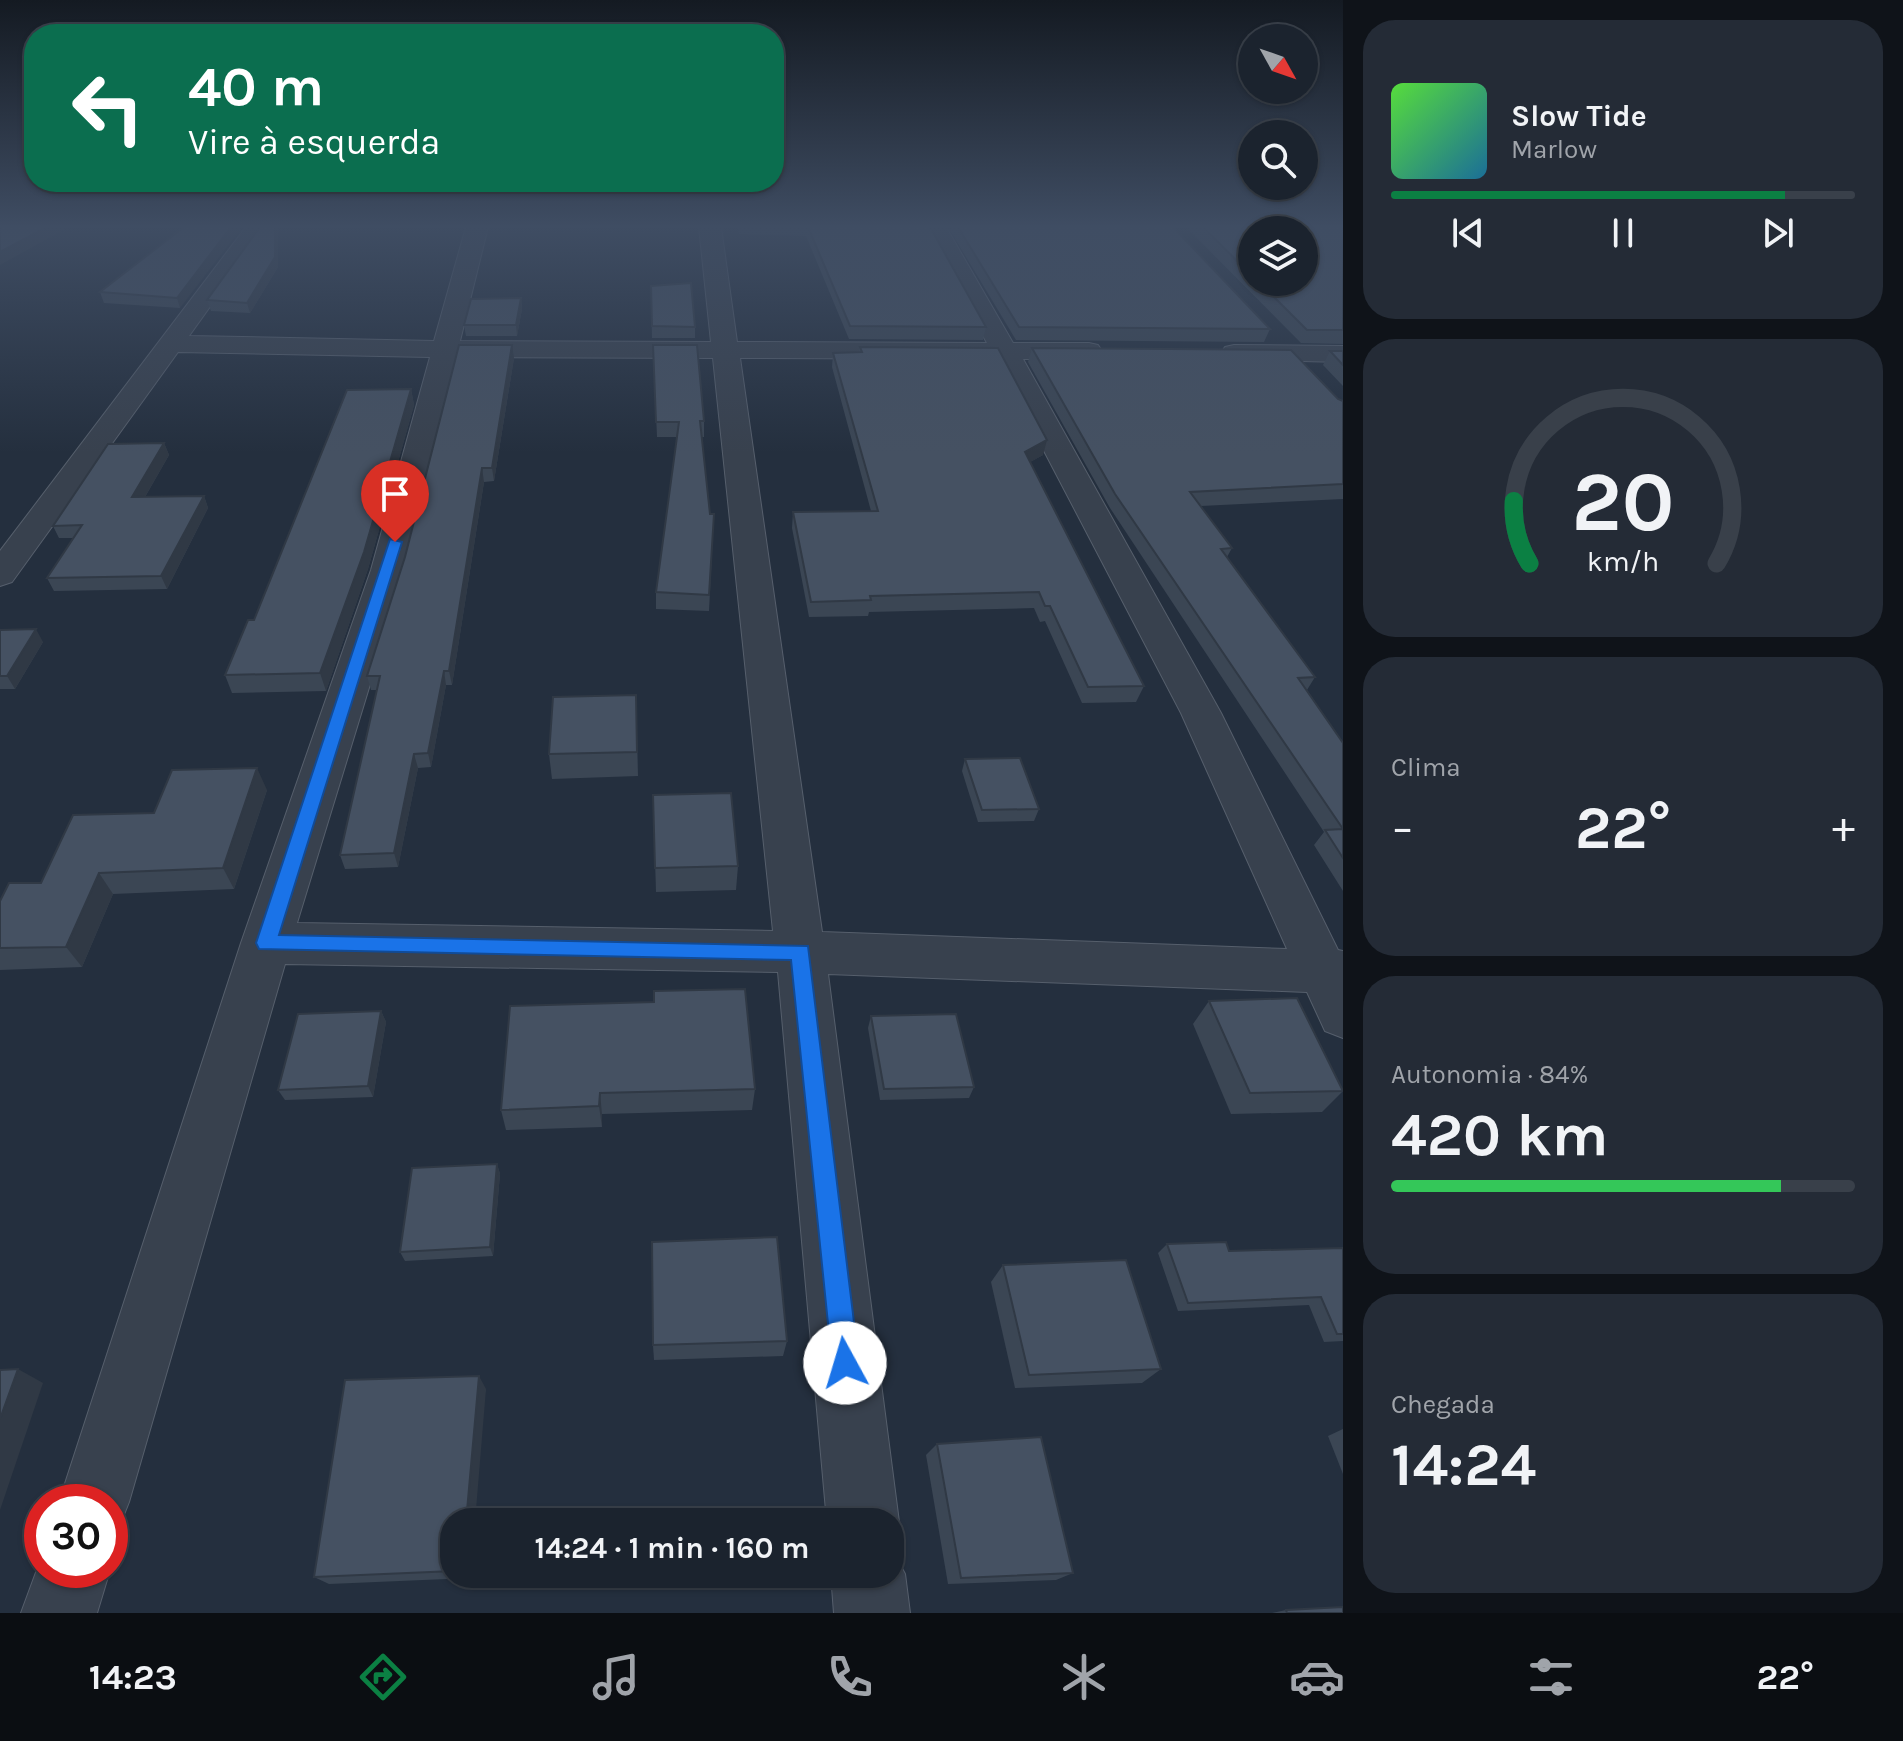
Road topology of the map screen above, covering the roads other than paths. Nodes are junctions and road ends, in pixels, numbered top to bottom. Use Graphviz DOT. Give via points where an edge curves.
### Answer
graph roads {
  1 [pos="202,302"];
  2 [pos="458,302"];
  3 [pos="721,302"];
  4 [pos="977,302"];
  5 [pos="1273,333"];
  6 [pos="172,344"];
  7 [pos="727,348"];
  8 [pos="447,349"];
  9 [pos="1003,349"];
  10 [pos="1110,351"];
  11 [pos="1201,352"];
  12 [pos="1293,353"];
  13 [pos="1343,354"];
  14 [pos="1313,374"];
  15 [pos="0,575"];
  16 [pos="266,943"];
  17 [pos="800,952"];
  18 [pos="1333,971"];
  19 [pos="1343,1015"];
  20 [pos="100,1484"];
  21 [pos="861,1508"];
  22 [pos="67,1588"];
  23 [pos="869,1588"];
  24 [pos="59,1613"];
  25 [pos="872,1613"];
  1 -- 6 [label="street"];
  2 -- 8 [label="street"];
  3 -- 7 [label="street"];
  4 -- 9 [label="street"];
  5 -- 12 [label="street"];
  6 -- 8 [label="street"];
  6 -- 15 [label="street"];
  7 -- 8 [label="street"];
  7 -- 9 [label="street"];
  7 -- 17 [label="street"];
  8 -- 16 [label="street" via="388,570"];
  9 -- 10 [label="street"];
  9 -- 18 [label="street" via="1201,713"];
  11 -- 12 [label="street"];
  12 -- 13 [label="street"];
  12 -- 14 [label="street"];
  16 -- 17 [label="street"];
  16 -- 20 [label="street"];
  17 -- 18 [label="street"];
  17 -- 21 [label="street"];
  18 -- 19 [label="street"];
  22 -- 24 [label="street"];
  23 -- 25 [label="street"];
}
